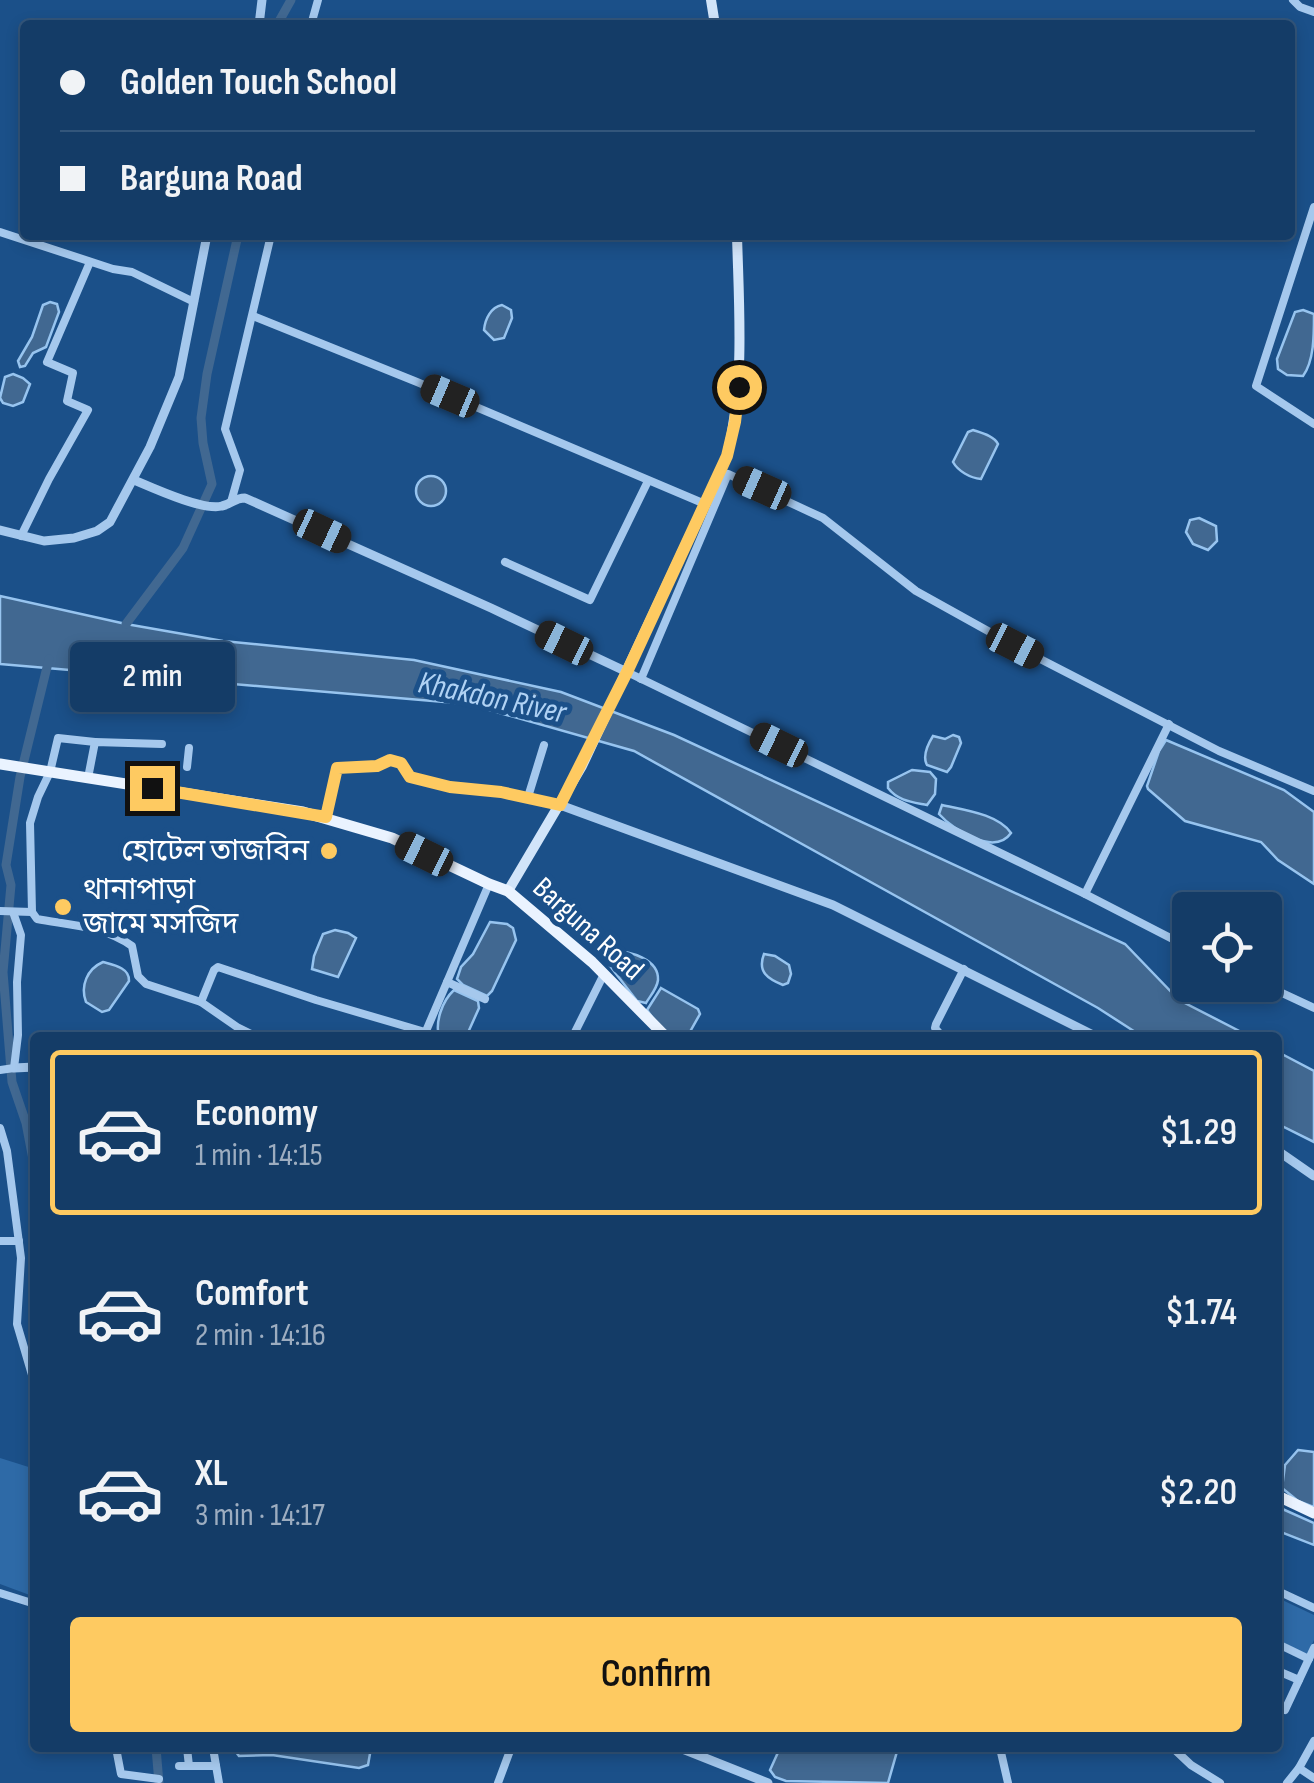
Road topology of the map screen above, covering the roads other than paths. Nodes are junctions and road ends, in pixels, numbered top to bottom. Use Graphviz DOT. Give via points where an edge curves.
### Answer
graph roads {
  1 [pos="1293,0"];
  2 [pos="1314,12"];
  3 [pos="1314,208"];
  4 [pos="24,240"];
  5 [pos="207,240"];
  6 [pos="270,240"];
  7 [pos="737,240"];
  8 [pos="90,262"];
  9 [pos="194,302"];
  10 [pos="253,316"];
  11 [pos="1314,424"];
  12 [pos="134,480"];
  13 [pos="648,480"];
  14 [pos="231,502"];
  15 [pos="704,504"];
  16 [pos="0,531"];
  17 [pos="21,536"];
  18 [pos="505,562"];
  19 [pos="627,672"];
  20 [pos="641,679"];
  21 [pos="1169,724"];
  22 [pos="95,742"];
  23 [pos="162,744"];
  24 [pos="544,745"];
  25 [pos="189,748"];
  26 [pos="0,764"];
  27 [pos="186,766"];
  28 [pos="50,772"];
  29 [pos="88,778"];
  30 [pos="1314,792"];
  31 [pos="528,798"];
  32 [pos="560,805"];
  33 [pos="326,817"];
  34 [pos="489,884"];
  35 [pos="508,891"];
  36 [pos="1085,894"];
  37 [pos="0,911"];
  38 [pos="14,912"];
  39 [pos="32,912"];
  40 [pos="1172,939"];
  41 [pos="964,969"];
  42 [pos="604,974"];
  43 [pos="447,982"];
  44 [pos="1282,993"];
  45 [pos="485,999"];
  46 [pos="201,1002"];
  47 [pos="1314,1008"];
  48 [pos="247,1032"];
  49 [pos="415,1032"];
  50 [pos="425,1032"];
  51 [pos="575,1032"];
  52 [pos="661,1032"];
  53 [pos="938,1032"];
  54 [pos="1086,1032"];
  55 [pos="30,1067"];
  56 [pos="14,1068"];
  57 [pos="0,1070"];
  58 [pos="0,1128"];
  59 [pos="1282,1154"];
  60 [pos="1314,1176"];
  61 [pos="0,1241"];
  62 [pos="18,1241"];
  63 [pos="30,1369"];
  64 [pos="1282,1498"];
  65 [pos="1314,1513"];
  66 [pos="0,1592"];
  67 [pos="1282,1593"];
  68 [pos="30,1602"];
  69 [pos="1314,1608"];
  70 [pos="1282,1646"];
  71 [pos="1314,1648"];
  72 [pos="1309,1658"];
  73 [pos="1282,1672"];
  74 [pos="1299,1680"];
  75 [pos="1282,1709"];
  76 [pos="1314,1741"];
  77 [pos="117,1752"];
  78 [pos="186,1752"];
  79 [pos="214,1752"];
  80 [pos="510,1752"];
  81 [pos="690,1752"];
  82 [pos="1001,1752"];
  83 [pos="1177,1752"];
  84 [pos="216,1766"];
  85 [pos="1298,1768"];
  86 [pos="1314,1778"];
  87 [pos="121,1779"];
  88 [pos="159,1780"];
  89 [pos="219,1783"];
  90 [pos="498,1783"];
  91 [pos="768,1783"];
  92 [pos="1008,1783"];
  93 [pos="1220,1783"];
  94 [pos="1287,1783"];
  1 -- 2 [label="street"];
  3 -- 11 [label="street" via="1256,386"];
  4 -- 8 [label="street"];
  5 -- 9 [label="street"];
  6 -- 10 [label="street"];
  7 -- 15 [label="main road" via="738,405 727,456"];
  8 -- 9 [label="street" via="132,272"];
  8 -- 17 [label="street" via="47,362 74,373 68,401 88,410"];
  9 -- 12 [label="street" via="178,378"];
  10 -- 13 [label="street"];
  10 -- 14 [label="street" via="225,430 240,470"];
  12 -- 14 [label="street" via="207,506"];
  12 -- 17 [label="street" via="110,522 97,531 44,542"];
  13 -- 15 [label="street"];
  13 -- 18 [label="street" via="590,600"];
  14 -- 19 [label="street" via="245,498 288,515"];
  15 -- 19 [label="main road"];
  16 -- 17 [label="street"];
  19 -- 20 [label="street"];
  19 -- 32 [label="main road"];
  20 -- 21 [label="street" via="728,474 824,518 916,590"];
  20 -- 36 [label="street"];
  21 -- 30 [label="street"];
  21 -- 36 [label="street"];
  22 -- 23 [label="street"];
  22 -- 28 [label="street" via="58,738"];
  22 -- 29 [label="street"];
  24 -- 31 [label="street"];
  25 -- 27 [label="street"];
  26 -- 28 [label="main road, Barguna Road"];
  28 -- 29 [label="main road, Barguna Road"];
  28 -- 39 [label="street" via="30,823"];
  29 -- 33 [label="main road, Barguna Road"];
  31 -- 32 [label="street"];
  31 -- 33 [label="street" via="410,777 390,760 337,768"];
  32 -- 35 [label="main road"];
  32 -- 41 [label="street" via="833,905"];
  33 -- 34 [label="main road, Barguna Road" via="392,838"];
  34 -- 35 [label="main road, Barguna Road"];
  34 -- 43 [label="street"];
  35 -- 42 [label="main road, Barguna Road"];
  36 -- 40 [label="street"];
  37 -- 38 [label="street"];
  38 -- 39 [label="street"];
  38 -- 56 [label="street" via="20,935"];
  39 -- 46 [label="street" via="37,919 123,939 146,984"];
  41 -- 53 [label="street" via="934,1028"];
  41 -- 54 [label="street"];
  42 -- 51 [label="street"];
  42 -- 52 [label="main road, Barguna Road"];
  43 -- 45 [label="street"];
  43 -- 50 [label="street"];
  44 -- 47 [label="street"];
  46 -- 48 [label="street"];
  46 -- 49 [label="street" via="218,967"];
  55 -- 56 [label="street"];
  56 -- 57 [label="street"];
  58 -- 62 [label="street"];
  59 -- 60 [label="street"];
  61 -- 62 [label="street"];
  62 -- 63 [label="street" via="17,1324"];
  64 -- 65 [label="main road"];
  66 -- 68 [label="street"];
  67 -- 69 [label="street"];
  70 -- 72 [label="street"];
  71 -- 72 [label="street"];
  72 -- 74 [label="street"];
  73 -- 74 [label="street"];
  74 -- 75 [label="street"];
  76 -- 85 [label="street"];
  77 -- 87 [label="street"];
  78 -- 84 [label="street" via="184,1766"];
  79 -- 84 [label="street"];
  80 -- 90 [label="street"];
  81 -- 91 [label="street"];
  82 -- 92 [label="street"];
  83 -- 93 [label="street"];
  84 -- 89 [label="street"];
  85 -- 86 [label="street"];
  85 -- 94 [label="street"];
  87 -- 88 [label="street"];
}
